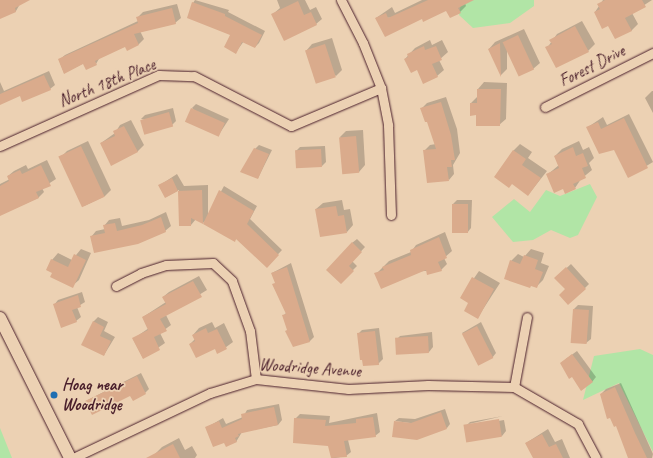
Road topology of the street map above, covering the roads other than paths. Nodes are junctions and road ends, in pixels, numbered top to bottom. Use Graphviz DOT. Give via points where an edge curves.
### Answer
graph roads {
  1 [pos="343,1"];
  2 [pos="653,53"];
  3 [pos="381,88"];
  4 [pos="545,107"];
  5 [pos="0,146"];
  6 [pos="391,215"];
  7 [pos="116,286"];
  8 [pos="527,317"];
  9 [pos="0,318"];
  10 [pos="256,379"];
  11 [pos="514,387"];
  12 [pos="71,458"];
  13 [pos="596,458"];
  1 -- 3 [label="street"];
  2 -- 4 [label="street, Forest Drive"];
  3 -- 5 [label="street, North 18th Place" via="290,126 194,76 159,75"];
  3 -- 6 [label="street" via="388,125"];
  7 -- 10 [label="street" via="141,272 166,265 213,263 232,281 250,331"];
  8 -- 11 [label="street"];
  9 -- 12 [label="street"];
  10 -- 11 [label="street, Woodridge Avenue" via="348,389 428,385"];
  10 -- 12 [label="street, Woodridge Avenue" via="210,393"];
  11 -- 13 [label="street, Woodridge Avenue" via="578,424"];
}
